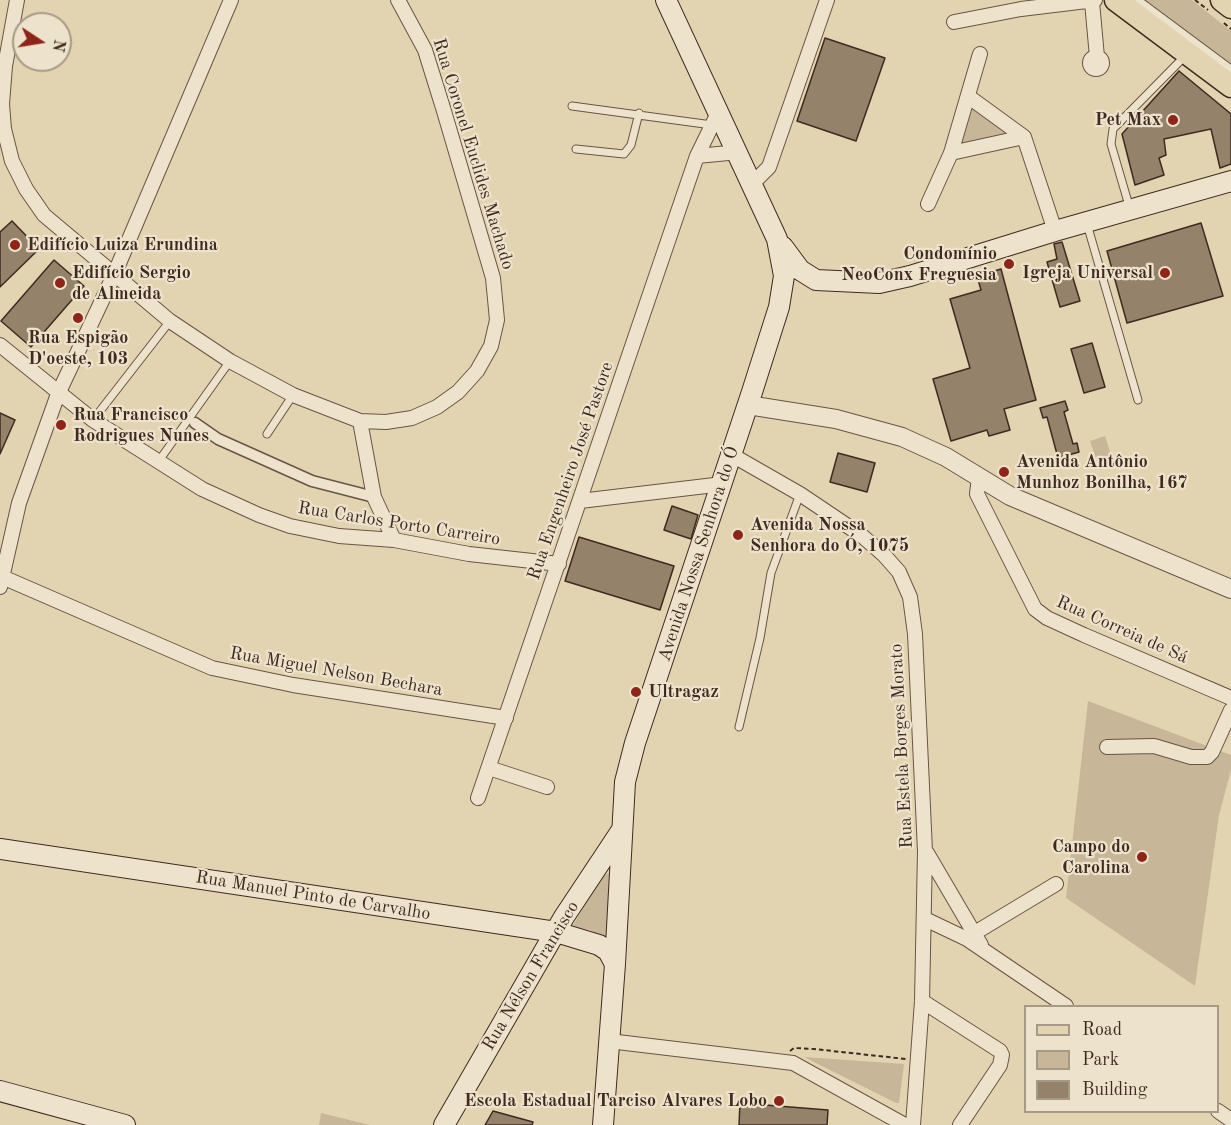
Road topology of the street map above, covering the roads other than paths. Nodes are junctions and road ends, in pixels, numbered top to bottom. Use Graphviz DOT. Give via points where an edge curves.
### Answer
graph roads {
  1 [pos="17,0"];
  2 [pos="231,0"];
  3 [pos="398,0"];
  4 [pos="666,0"];
  5 [pos="827,0"];
  6 [pos="1116,0"];
  7 [pos="1138,0"];
  8 [pos="1222,0"];
  9 [pos="1094,1"];
  10 [pos="1018,6"];
  11 [pos="1231,7"];
  12 [pos="954,22"];
  13 [pos="1187,53"];
  14 [pos="980,54"];
  15 [pos="1096,57"];
  16 [pos="3,66"];
  17 [pos="1231,69"];
  18 [pos="1231,86"];
  19 [pos="969,97"];
  20 [pos="572,106"];
  21 [pos="639,113"];
  22 [pos="715,118"];
  23 [pos="1024,137"];
  24 [pos="576,149"];
  25 [pos="739,152"];
  26 [pos="951,153"];
  27 [pos="697,156"];
  28 [pos="1231,181"];
  29 [pos="753,183"];
  30 [pos="928,204"];
  31 [pos="1130,209"];
  32 [pos="1087,222"];
  33 [pos="1055,231"];
  34 [pos="777,238"];
  35 [pos="114,275"];
  36 [pos="816,280"];
  37 [pos="779,307"];
  38 [pos="170,321"];
  39 [pos="0,345"];
  40 [pos="230,361"];
  41 [pos="58,394"];
  42 [pos="293,395"];
  43 [pos="1138,400"];
  44 [pos="748,405"];
  45 [pos="93,420"];
  46 [pos="360,421"];
  47 [pos="195,423"];
  48 [pos="267,434"];
  49 [pos="732,455"];
  50 [pos="158,462"];
  51 [pos="979,477"];
  52 [pos="723,484"];
  53 [pos="800,494"];
  54 [pos="374,497"];
  55 [pos="580,501"];
  56 [pos="394,540"];
  57 [pos="559,564"];
  58 [pos="1,580"];
  59 [pos="1231,589"];
  60 [pos="1231,698"];
  61 [pos="1231,710"];
  62 [pos="506,718"];
  63 [pos="739,727"];
  64 [pos="1107,747"];
  65 [pos="489,768"];
  66 [pos="547,787"];
  67 [pos="478,798"];
  68 [pos="622,829"];
  69 [pos="0,849"];
  70 [pos="925,851"];
  71 [pos="1056,884"];
  72 [pos="925,919"];
  73 [pos="556,932"];
  74 [pos="969,935"];
  75 [pos="615,964"];
  76 [pos="922,1001"];
  77 [pos="1065,1005"];
  78 [pos="609,1041"];
  79 [pos="0,1090"];
  80 [pos="125,1125"];
  81 [pos="444,1125"];
  82 [pos="603,1125"];
  83 [pos="905,1125"];
  84 [pos="913,1125"];
  85 [pos="960,1125"];
  1 -- 16 [label="street, Rua Coronel Euclides Machado"];
  2 -- 35 [label="street"];
  3 -- 46 [label="street, Rua Coronel Euclides Machado" via="425,50 441,101 493,279 496,320 491,346 477,371 458,392 412,418"];
  4 -- 22 [label="main road, Avenida Nossa Senhora do Ó"];
  5 -- 29 [label="street" via="769,167"];
  6 -- 13 [label="main road"];
  7 -- 17 [label="lane"];
  8 -- 11 [label="main road"];
  9 -- 10 [label="street"];
  9 -- 15 [label="street"];
  10 -- 12 [label="street"];
  13 -- 18 [label="main road"];
  13 -- 31 [label="lane" via="1113,129 1111,144"];
  14 -- 19 [label="street"];
  16 -- 35 [label="street, Rua Coronel Euclides Machado" via="4,129 12,161 26,189 52,223"];
  19 -- 23 [label="street"];
  19 -- 26 [label="street"];
  20 -- 21 [label="lane"];
  21 -- 22 [label="lane"];
  21 -- 24 [label="lane" via="631,145 624,154"];
  22 -- 25 [label="main road, Avenida Nossa Senhora do Ó"];
  22 -- 27 [label="street, Rua Engenheiro José Pastore"];
  23 -- 26 [label="street"];
  23 -- 33 [label="street"];
  25 -- 27 [label="street"];
  25 -- 29 [label="main road, Avenida Nossa Senhora do Ó"];
  26 -- 30 [label="street"];
  27 -- 55 [label="street, Rua Engenheiro José Pastore"];
  28 -- 31 [label="main road"];
  29 -- 34 [label="main road, Avenida Nossa Senhora do Ó"];
  31 -- 32 [label="main road"];
  32 -- 33 [label="main road"];
  32 -- 43 [label="lane"];
  33 -- 36 [label="main road" via="879,283"];
  34 -- 36 [label="main road, Avenida Nossa Senhora do Ó" via="800,270"];
  34 -- 37 [label="main road, Avenida Nossa Senhora do Ó" via="784,276"];
  35 -- 38 [label="street, Rua Coronel Euclides Machado"];
  35 -- 41 [label="street"];
  36 -- 37 [label="main road, Avenida Nossa Senhora do Ó" via="796,289"];
  37 -- 44 [label="main road, Avenida Nossa Senhora do Ó"];
  38 -- 40 [label="street, Rua Coronel Euclides Machado"];
  38 -- 45 [label="lane"];
  39 -- 41 [label="street, Rua Carlos Porto Carreiro"];
  40 -- 42 [label="street, Rua Coronel Euclides Machado"];
  40 -- 50 [label="lane"];
  41 -- 45 [label="street, Rua Carlos Porto Carreiro"];
  41 -- 58 [label="street" via="19,503"];
  42 -- 46 [label="street, Rua Coronel Euclides Machado"];
  42 -- 48 [label="lane"];
  44 -- 49 [label="main road, Avenida Nossa Senhora do Ó"];
  44 -- 51 [label="street" via="836,419 902,437"];
  45 -- 50 [label="street, Rua Carlos Porto Carreiro"];
  46 -- 54 [label="street"];
  47 -- 54 [label="street" via="218,439 312,481"];
  49 -- 52 [label="main road, Avenida Nossa Senhora do Ó"];
  49 -- 53 [label="street, Rua Estela Borges Morato"];
  50 -- 56 [label="street, Rua Carlos Porto Carreiro" via="236,505 290,525 339,536"];
  51 -- 59 [label="street" via="1010,496"];
  51 -- 60 [label="street, Rua Correia de Sá" via="977,494 1035,609 1084,635"];
  52 -- 55 [label="street"];
  52 -- 68 [label="main road, Avenida Nossa Senhora do Ó" via="635,743 625,782"];
  53 -- 63 [label="lane" via="771,573"];
  53 -- 70 [label="street, Rua Estela Borges Morato" via="884,555 910,597"];
  54 -- 56 [label="street"];
  55 -- 57 [label="street, Rua Engenheiro José Pastore"];
  56 -- 57 [label="street, Rua Carlos Porto Carreiro" via="469,554"];
  57 -- 62 [label="street, Rua Engenheiro José Pastore"];
  58 -- 62 [label="street, Rua Miguel Nelson Bechara" via="212,668 292,685"];
  61 -- 64 [label="street" via="1207,757 1191,757 1154,746"];
  62 -- 65 [label="street, Rua Engenheiro José Pastore"];
  65 -- 66 [label="street"];
  65 -- 67 [label="street, Rua Engenheiro José Pastore"];
  68 -- 73 [label="main road, Rua Nélson Francisco"];
  68 -- 75 [label="main road, Avenida Nossa Senhora do Ó"];
  69 -- 73 [label="main road, Rua Manuel Pinto de Carvalho"];
  70 -- 72 [label="street, Rua Estela Borges Morato"];
  70 -- 74 [label="street"];
  71 -- 74 [label="street"];
  72 -- 74 [label="street"];
  72 -- 76 [label="street, Rua Estela Borges Morato"];
  73 -- 75 [label="main road, Rua Manuel Pinto de Carvalho" via="599,945 608,951"];
  73 -- 81 [label="main road, Rua Nélson Francisco"];
  74 -- 77 [label="street" via="984,950"];
  75 -- 78 [label="main road, Avenida Nossa Senhora do Ó"];
  76 -- 84 [label="street, Rua Estela Borges Morato"];
  76 -- 85 [label="street" via="1002,1055 1000,1065"];
  78 -- 82 [label="main road, Avenida Nossa Senhora do Ó"];
  78 -- 83 [label="street" via="793,1063"];
  79 -- 80 [label="main road"];
}
